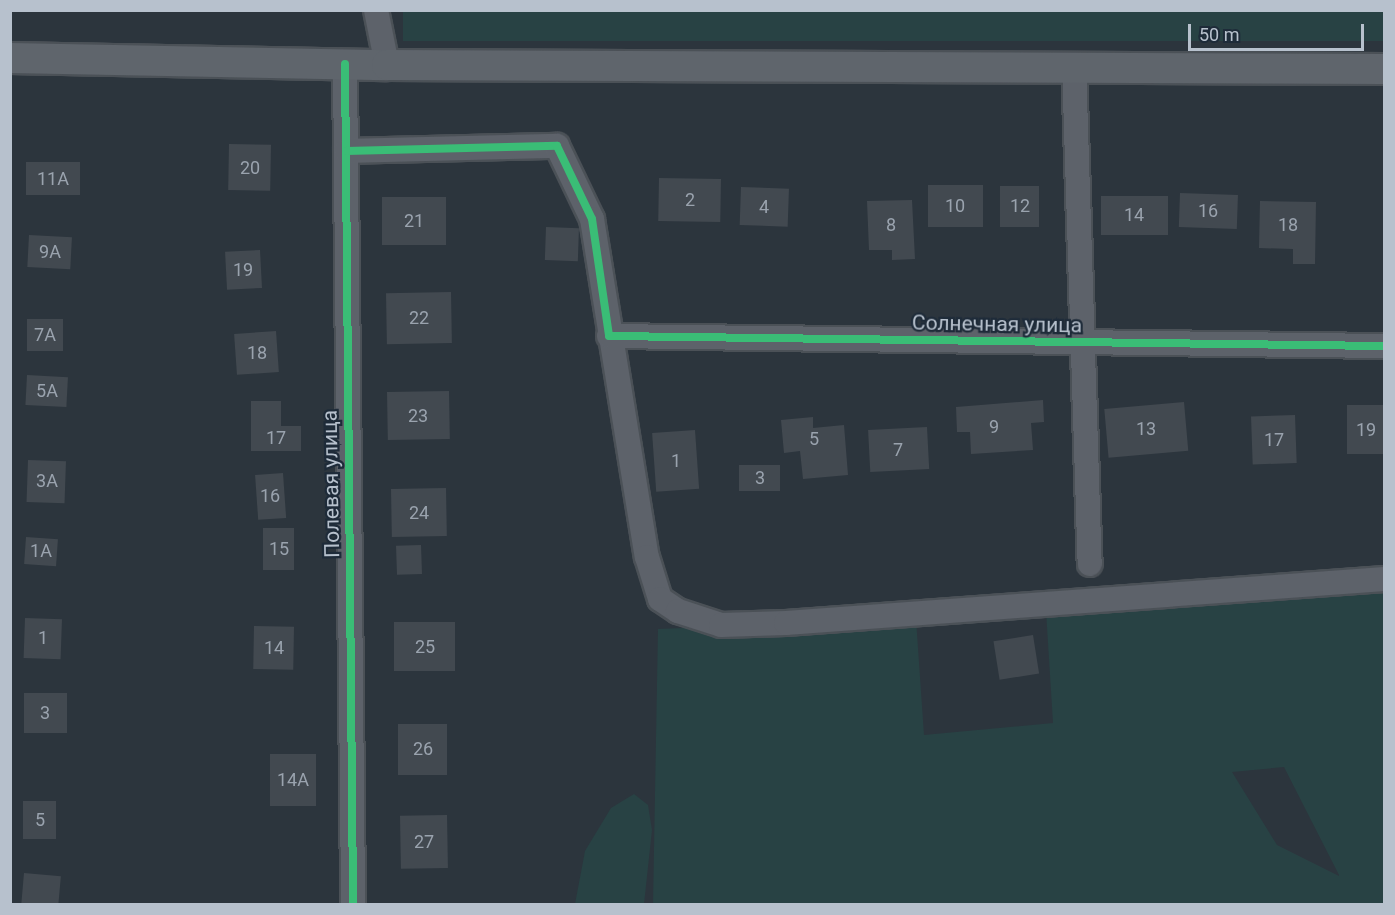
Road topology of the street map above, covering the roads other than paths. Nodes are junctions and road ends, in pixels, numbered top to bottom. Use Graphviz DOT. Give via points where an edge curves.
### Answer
graph roads {
  1 [pos="376,10"];
  2 [pos="10,58"];
  3 [pos="345,64"];
  4 [pos="387,64"];
  5 [pos="1074,65"];
  6 [pos="1384,69"];
  7 [pos="346,151"];
  8 [pos="609,336"];
  9 [pos="1085,344"];
  10 [pos="1384,346"];
  11 [pos="1090,564"];
  12 [pos="1384,579"];
  13 [pos="353,904"];
  1 -- 4 [label="street"];
  2 -- 3 [label="main road"];
  3 -- 4 [label="main road"];
  3 -- 7 [label="street, Полевая улица"];
  4 -- 5 [label="main road"];
  5 -- 6 [label="main road"];
  5 -- 9 [label="street"];
  7 -- 8 [label="street" via="557,146 592,219"];
  7 -- 13 [label="street, Полевая улица"];
  8 -- 9 [label="street, Солнечная улица"];
  8 -- 12 [label="street" via="647,557 660,599 678,611 721,625"];
  9 -- 10 [label="street, Солнечная улица"];
  9 -- 11 [label="street"];
}
